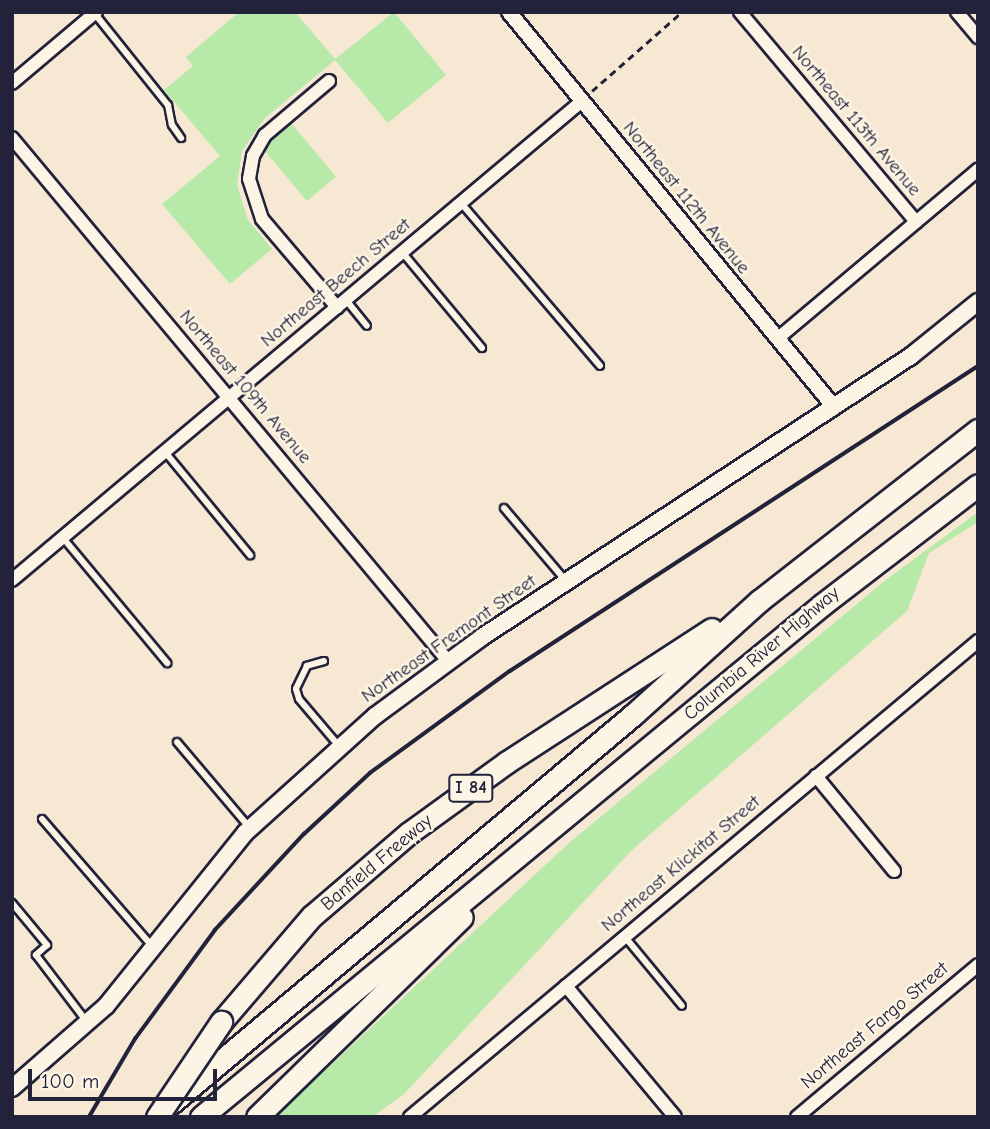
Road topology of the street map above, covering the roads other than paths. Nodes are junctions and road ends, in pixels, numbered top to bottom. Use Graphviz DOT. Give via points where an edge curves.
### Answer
graph roads {
  1 [pos="509,12"];
  2 [pos="740,12"];
  3 [pos="957,12"];
  4 [pos="95,13"];
  5 [pos="978,37"];
  6 [pos="329,81"];
  7 [pos="12,83"];
  8 [pos="582,101"];
  9 [pos="12,138"];
  10 [pos="181,138"];
  11 [pos="978,170"];
  12 [pos="461,202"];
  13 [pos="916,222"];
  14 [pos="402,252"];
  15 [pos="978,302"];
  16 [pos="341,304"];
  17 [pos="368,326"];
  18 [pos="778,339"];
  19 [pos="482,348"];
  20 [pos="600,366"];
  21 [pos="230,398"];
  22 [pos="834,407"];
  23 [pos="978,430"];
  24 [pos="165,452"];
  25 [pos="978,485"];
  26 [pos="504,508"];
  27 [pos="63,538"];
  28 [pos="250,555"];
  29 [pos="12,580"];
  30 [pos="567,582"];
  31 [pos="759,601"];
  32 [pos="978,641"];
  33 [pos="324,661"];
  34 [pos="448,661"];
  35 [pos="167,663"];
  36 [pos="177,742"];
  37 [pos="339,746"];
  38 [pos="817,776"];
  39 [pos="42,819"];
  40 [pos="251,828"];
  41 [pos="552,830"];
  42 [pos="894,871"];
  43 [pos="12,903"];
  44 [pos="625,937"];
  45 [pos="152,946"];
  46 [pos="978,965"];
  47 [pos="566,986"];
  48 [pos="682,1006"];
  49 [pos="88,1023"];
  50 [pos="14,1082"];
  51 [pos="156,1117"];
  52 [pos="201,1117"];
  53 [pos="257,1117"];
  54 [pos="410,1117"];
  55 [pos="675,1117"];
  56 [pos="796,1117"];
  1 -- 8 [label="street, Northeast 112th Avenue"];
  2 -- 13 [label="street, Northeast 113th Avenue"];
  3 -- 5 [label="street"];
  4 -- 7 [label="street"];
  4 -- 10 [label="lane" via="168,105 172,125"];
  6 -- 16 [label="street" via="265,135 253,156 249,179 262,219"];
  8 -- 12 [label="street, Northeast Beech Street"];
  8 -- 18 [label="street, Northeast 112th Avenue"];
  9 -- 21 [label="street, Northeast 109th Avenue"];
  11 -- 13 [label="street"];
  12 -- 14 [label="street, Northeast Beech Street"];
  12 -- 20 [label="lane"];
  13 -- 18 [label="street"];
  14 -- 16 [label="street, Northeast Beech Street"];
  14 -- 19 [label="lane"];
  15 -- 22 [label="main road, Northeast Fremont Street" via="911,356"];
  16 -- 17 [label="lane"];
  16 -- 21 [label="street, Northeast Beech Street"];
  18 -- 22 [label="street, Northeast 112th Avenue"];
  21 -- 24 [label="street, Northeast Beech Street"];
  21 -- 34 [label="street, Northeast 109th Avenue"];
  22 -- 30 [label="main road, Northeast Fremont Street"];
  23 -- 31 [label="highway, I 84"];
  24 -- 27 [label="street, Northeast Beech Street"];
  24 -- 28 [label="lane"];
  25 -- 41 [label="highway, Columbia River Highway" via="823,604"];
  26 -- 30 [label="lane"];
  27 -- 29 [label="street, Northeast Beech Street"];
  27 -- 35 [label="lane"];
  30 -- 34 [label="main road, Northeast Fremont Street"];
  31 -- 51 [label="highway" via="634,714"];
  31 -- 51 [label="highway, Banfield Freeway / I 84, bridge" via="605,697 409,833 312,916 220,1022"];
  32 -- 38 [label="street, Northeast Klickitat Street"];
  33 -- 37 [label="lane" via="307,666 296,689 299,699"];
  34 -- 37 [label="main road, Northeast Fremont Street"];
  36 -- 40 [label="lane"];
  37 -- 40 [label="main road, Northeast Fremont Street"];
  38 -- 42 [label="street"];
  38 -- 44 [label="street, Northeast Klickitat Street"];
  39 -- 45 [label="lane"];
  40 -- 45 [label="main road, Northeast Fremont Street"];
  41 -- 52 [label="highway"];
  41 -- 53 [label="highway"];
  43 -- 49 [label="lane" via="47,945 36,954"];
  44 -- 47 [label="street, Northeast Klickitat Street"];
  44 -- 48 [label="lane"];
  45 -- 49 [label="main road, Northeast Fremont Street"];
  46 -- 56 [label="street, Northeast Fargo Street"];
  47 -- 54 [label="street, Northeast Klickitat Street"];
  47 -- 55 [label="street"];
  49 -- 50 [label="main road, Northeast Fremont Street"];
}
